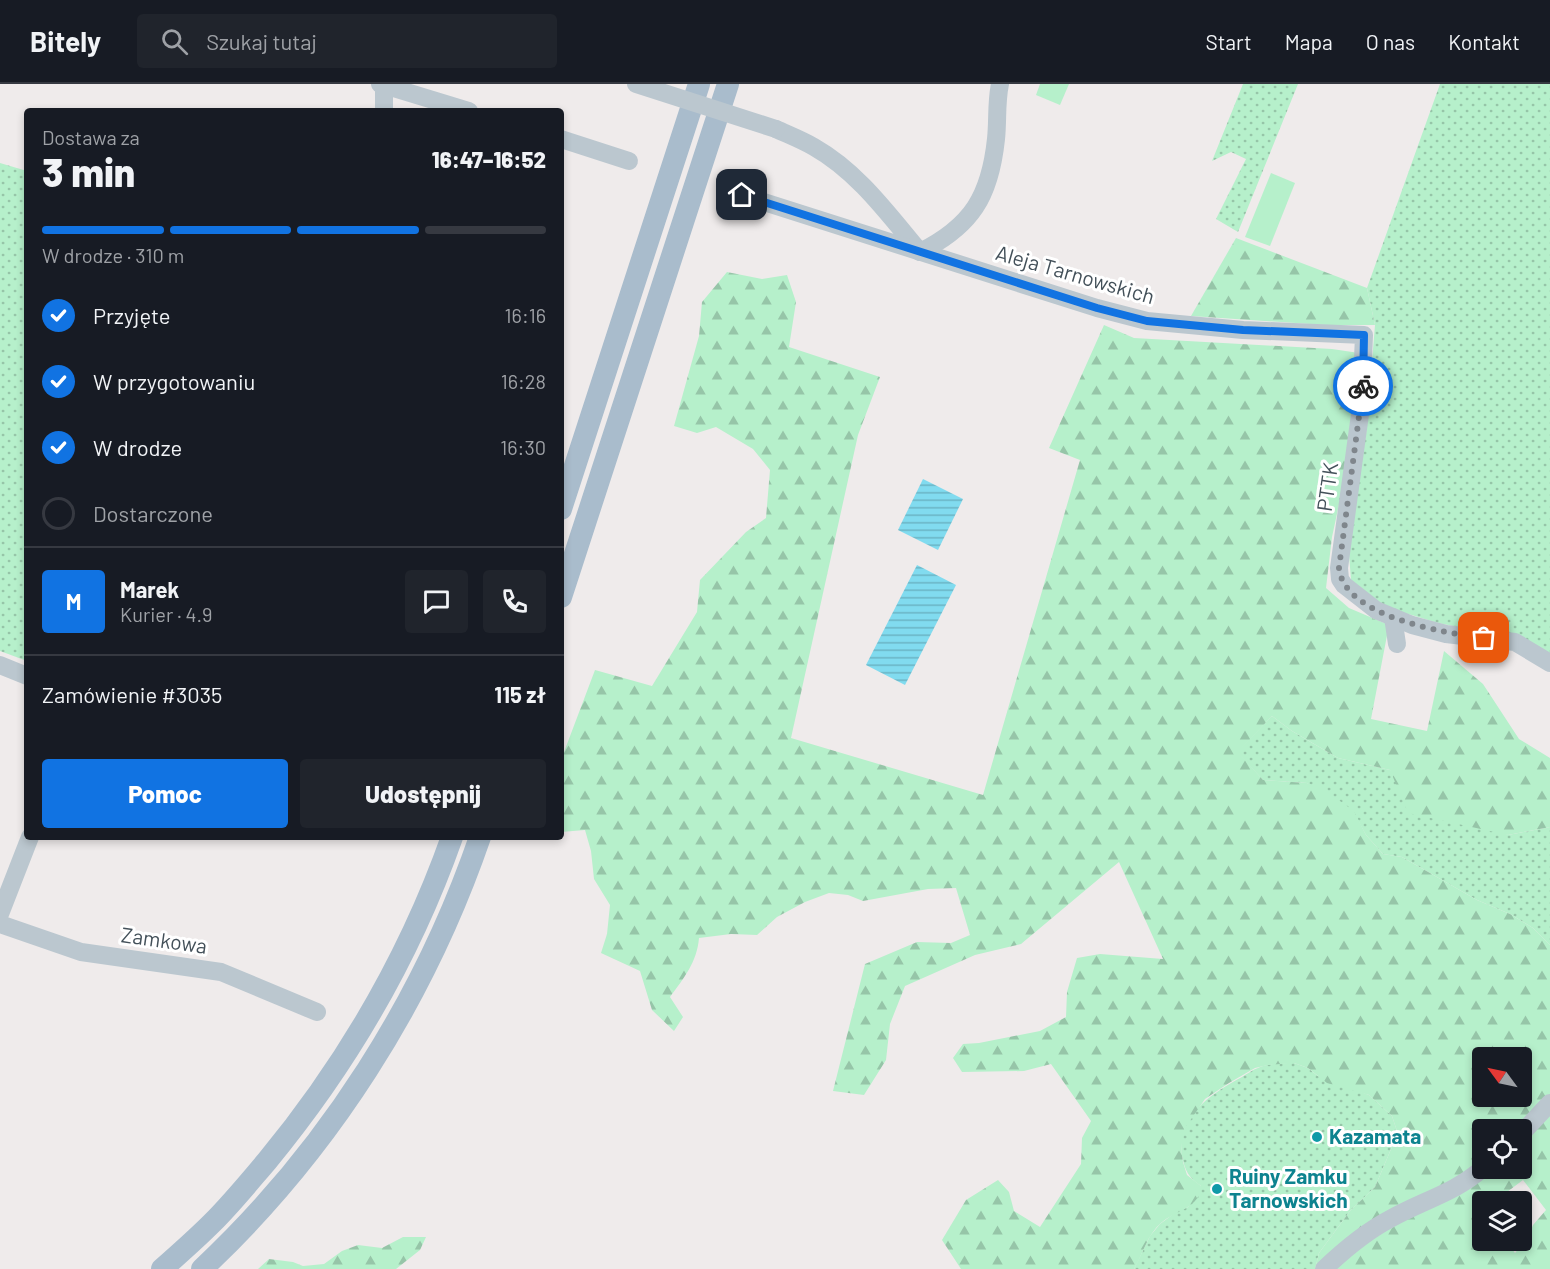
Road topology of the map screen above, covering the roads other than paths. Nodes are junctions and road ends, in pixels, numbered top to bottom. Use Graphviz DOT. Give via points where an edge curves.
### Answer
graph roads {
  1 [pos="636,84"];
  2 [pos="699,84"];
  3 [pos="728,84"];
  4 [pos="1000,84"];
  5 [pos="382,85"];
  6 [pos="384,108"];
  7 [pos="458,108"];
  8 [pos="564,140"];
  9 [pos="629,161"];
  10 [pos="742,195"];
  11 [pos="920,252"];
  12 [pos="1364,335"];
  13 [pos="564,500"];
  14 [pos="564,588"];
  15 [pos="1393,617"];
  16 [pos="1396,644"];
  17 [pos="1550,663"];
  18 [pos="0,665"];
  19 [pos="24,675"];
  20 [pos="29,840"];
  21 [pos="451,840"];
  22 [pos="479,840"];
  23 [pos="0,914"];
  24 [pos="0,924"];
  25 [pos="317,1012"];
  26 [pos="1550,1103"];
  27 [pos="1532,1122"];
  28 [pos="1472,1178"];
  29 [pos="162,1269"];
  30 [pos="202,1269"];
  31 [pos="1324,1269"];
  1 -- 11 [label="street, bridge" via="776,129 815,147 846,170"];
  2 -- 13 [label="main road"];
  3 -- 14 [label="main road"];
  4 -- 11 [label="street" via="989,182 973,212 953,233"];
  5 -- 6 [label="street"];
  5 -- 7 [label="street"];
  8 -- 9 [label="street"];
  10 -- 11 [label="street, Aleja Tarnowskich"];
  11 -- 12 [label="street, Aleja Tarnowskich" via="1147,321"];
  12 -- 15 [label="street, PTTK" via="1361,407 1340,579 1376,610"];
  15 -- 16 [label="street"];
  15 -- 17 [label="street, PTTK" via="1446,634 1515,642"];
  18 -- 19 [label="street"];
  20 -- 23 [label="street"];
  21 -- 29 [label="main road" via="397,968 324,1087 249,1182"];
  22 -- 30 [label="main road" via="431,958 349,1099 273,1195"];
  24 -- 25 [label="street, Zamkowa" via="81,952 221,972"];
  26 -- 27 [label="street"];
  28 -- 31 [label="street" via="1390,1218 1348,1246"];
}
